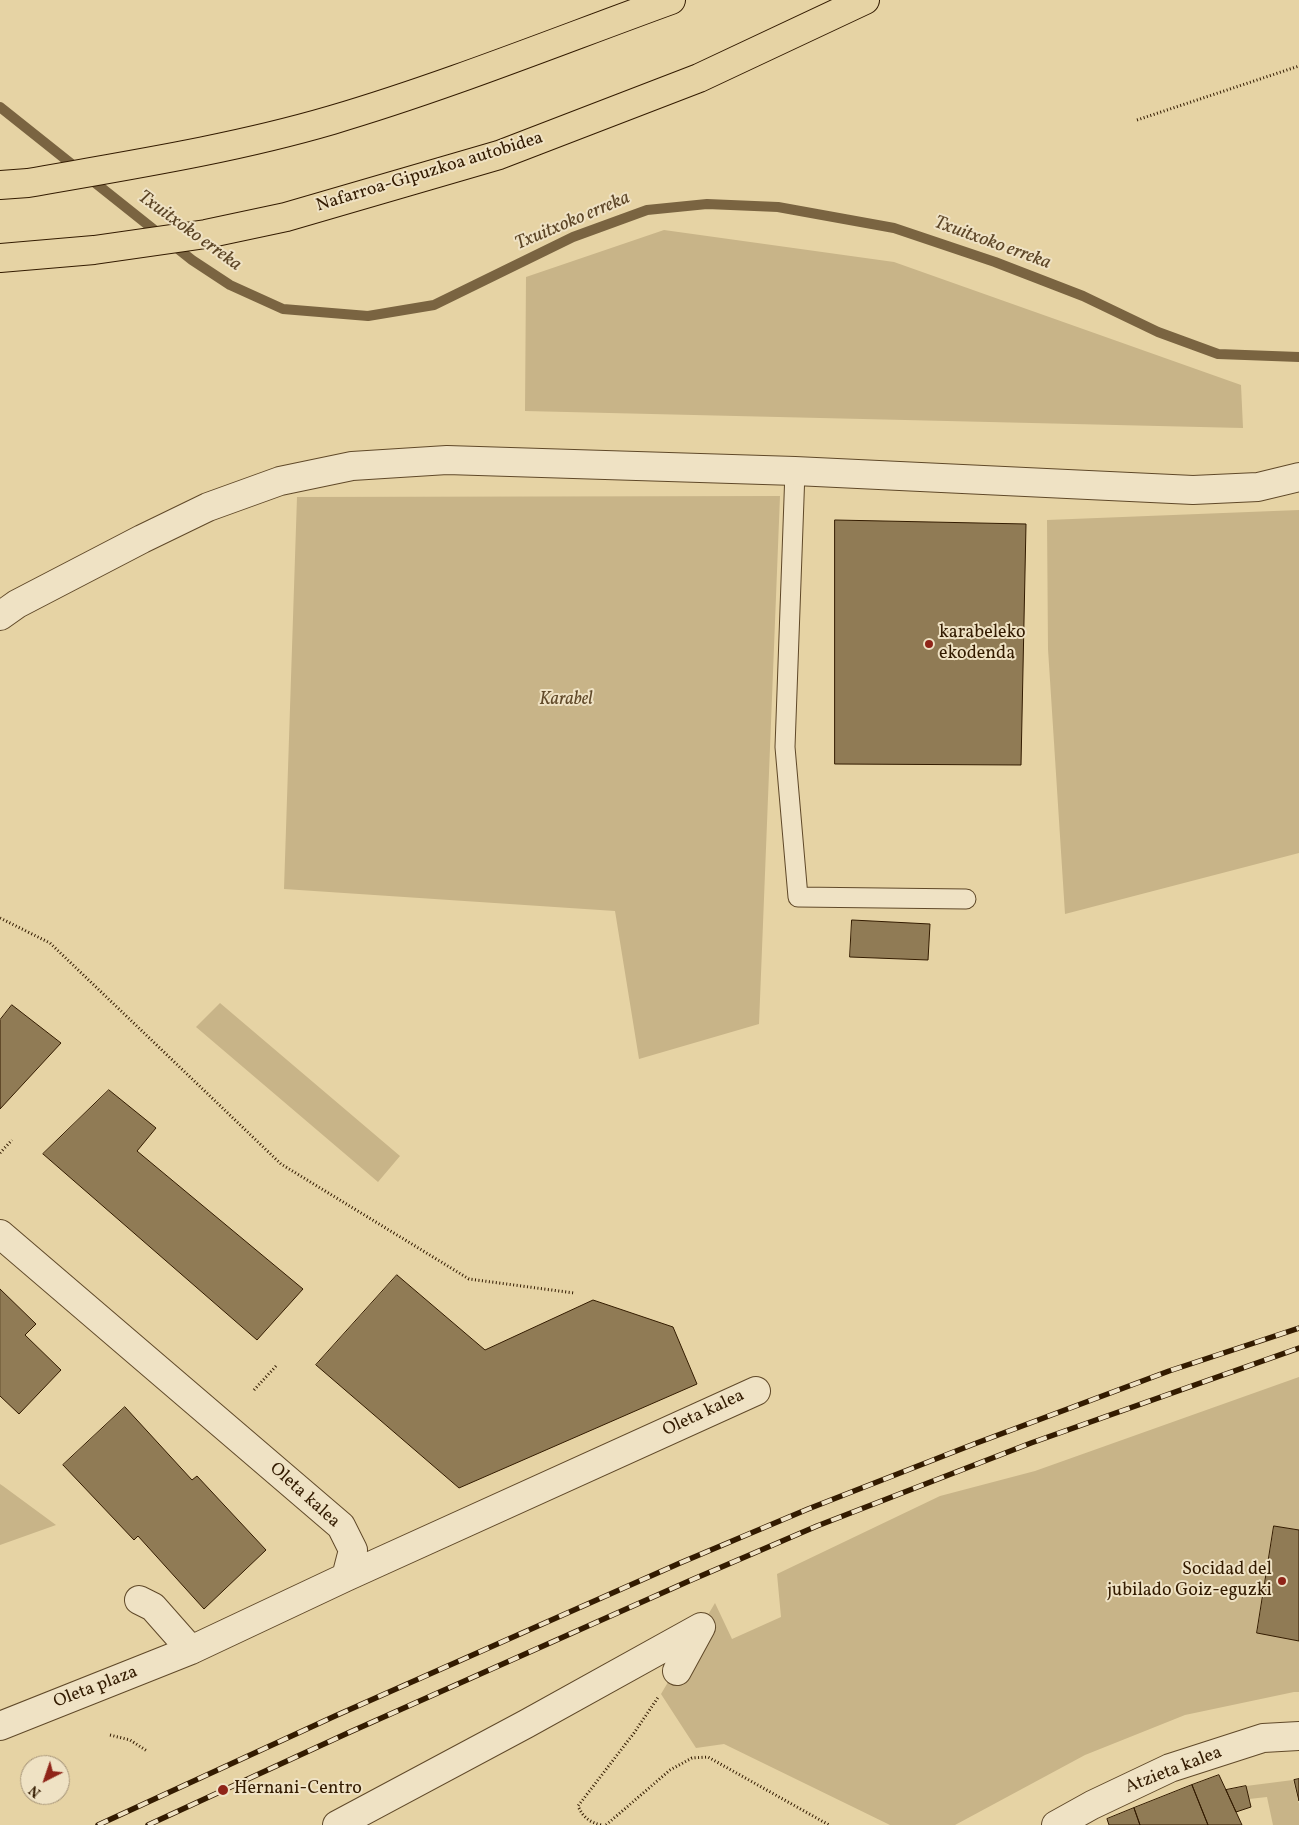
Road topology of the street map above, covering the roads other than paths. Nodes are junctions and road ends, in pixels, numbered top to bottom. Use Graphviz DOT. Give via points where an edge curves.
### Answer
graph roads {
  1 [pos="671,0"];
  2 [pos="865,0"];
  3 [pos="0,185"];
  4 [pos="0,258"];
  5 [pos="795,471"];
  6 [pos="1299,477"];
  7 [pos="0,616"];
  8 [pos="966,899"];
  9 [pos="0,1234"];
  10 [pos="756,1391"];
  11 [pos="346,1577"];
  12 [pos="139,1600"];
  13 [pos="191,1650"];
  14 [pos="677,1671"];
  15 [pos="0,1726"];
  16 [pos="1299,1736"];
  17 [pos="337,1825"];
  18 [pos="1056,1825"];
  1 -- 3 [label="highway" via="440,85 331,120 207,151 28,183"];
  2 -- 4 [label="highway, Nafarroa-Gipuzkoa autobidea" via="699,78 499,155 286,217 206,234 94,250"];
  5 -- 6 [label="street" via="1193,490 1258,487"];
  5 -- 7 [label="street" via="447,460 352,466 280,481 208,507 17,604"];
  5 -- 8 [label="lane" via="785,747 798,897"];
  9 -- 11 [label="street, Oleta kalea" via="341,1526 353,1550"];
  10 -- 11 [label="street, Oleta kalea"];
  11 -- 13 [label="street, Oleta plaza"];
  12 -- 13 [label="street" via="153,1607"];
  13 -- 15 [label="street, Oleta plaza"];
  14 -- 17 [label="street" via="701,1627"];
  16 -- 18 [label="street, Atzieta kalea" via="1262,1738 1170,1768"];
}
